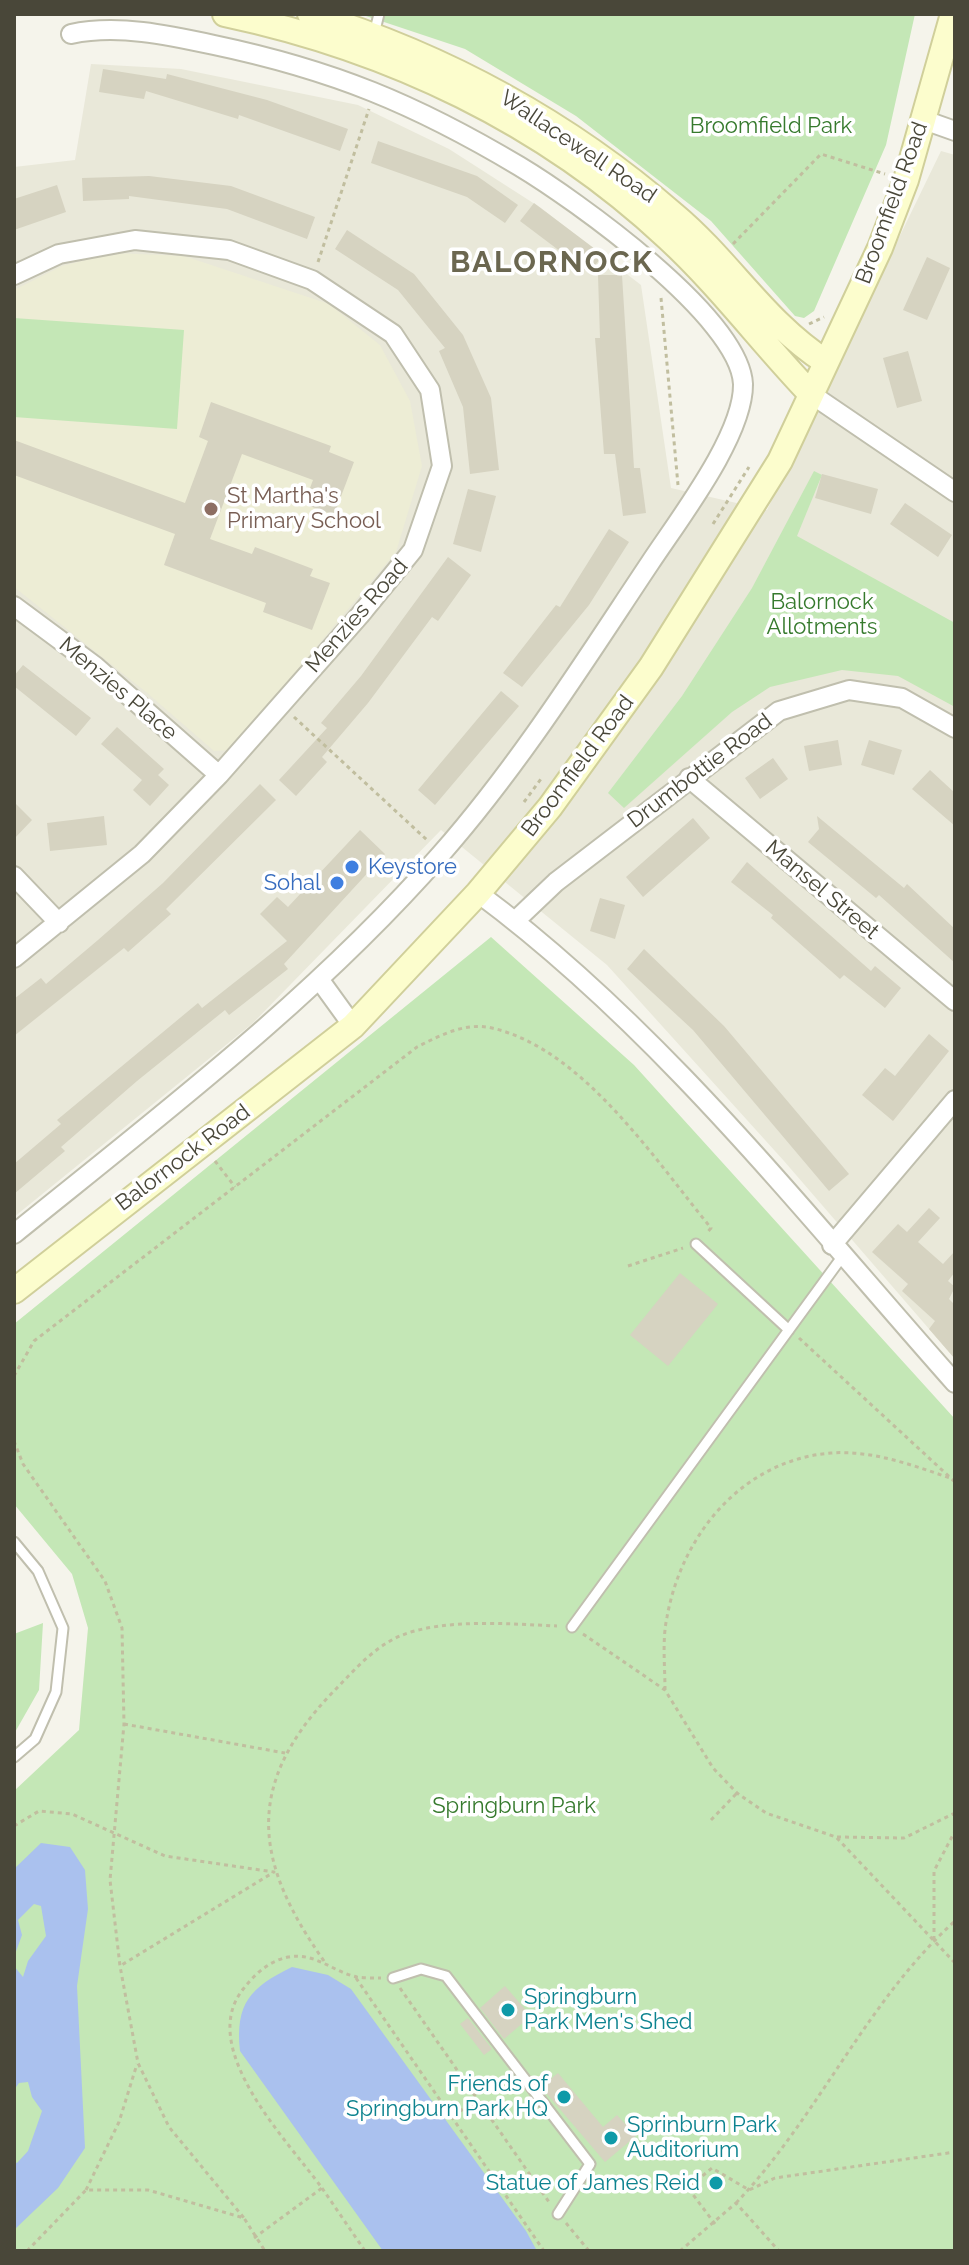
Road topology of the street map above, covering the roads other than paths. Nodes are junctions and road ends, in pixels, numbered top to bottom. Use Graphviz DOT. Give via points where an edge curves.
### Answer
graph roads {
  1 [pos="225,14"];
  2 [pos="310,14"];
  3 [pos="953,14"];
  4 [pos="376,24"];
  5 [pos="71,34"];
  6 [pos="459,81"];
  7 [pos="924,120"];
  8 [pos="443,121"];
  9 [pos="955,131"];
  10 [pos="14,275"];
  11 [pos="826,362"];
  12 [pos="811,394"];
  13 [pos="955,492"];
  14 [pos="14,606"];
  15 [pos="955,728"];
  16 [pos="219,775"];
  17 [pos="689,778"];
  18 [pos="442,854"];
  19 [pos="14,876"];
  20 [pos="478,893"];
  21 [pos="515,921"];
  22 [pos="59,923"];
  23 [pos="14,958"];
  24 [pos="319,979"];
  25 [pos="955,1001"];
  26 [pos="353,1026"];
  27 [pos="955,1100"];
  28 [pos="14,1234"];
  29 [pos="696,1244"];
  30 [pos="837,1251"];
  31 [pos="14,1291"];
  32 [pos="789,1330"];
  33 [pos="955,1383"];
  34 [pos="14,1542"];
  35 [pos="572,1627"];
  36 [pos="14,1757"];
  37 [pos="393,1978"];
  38 [pos="558,2214"];
  1 -- 6 [label="street, Wallacewell Road" via="283,26"];
  2 -- 4 [label="street, Wallacewell Road"];
  3 -- 7 [label="street, Broomfield Road"];
  4 -- 6 [label="street, Wallacewell Road"];
  5 -- 8 [label="street, Wallacewell Road" via="96,29 177,37 271,56 375,90"];
  6 -- 8 [label="street"];
  6 -- 11 [label="street, Wallacewell Road" via="541,116 613,166 676,216 794,342"];
  6 -- 12 [label="street, Wallacewell Road" via="623,199 724,294"];
  7 -- 9 [label="street"];
  7 -- 11 [label="street, Broomfield Road" via="892,176 880,248"];
  8 -- 18 [label="street, Wallacewell Road" via="561,191 658,267 732,348 743,381 739,421 681,517 540,728"];
  10 -- 16 [label="street, Menzies Road" via="59,254 135,240 229,250 312,280 393,334 430,390 442,466 413,550"];
  11 -- 12 [label="street, Broomfield Road"];
  12 -- 13 [label="street"];
  12 -- 20 [label="street, Broomfield Road" via="780,461 651,667 550,807"];
  14 -- 16 [label="street, Menzies Place" via="95,666"];
  15 -- 17 [label="street, Drumbottie Road" via="902,698 849,690 779,711"];
  16 -- 22 [label="street, Menzies Road" via="142,854"];
  17 -- 21 [label="street, Drumbottie Road" via="556,882"];
  17 -- 25 [label="street, Mansel Street"];
  18 -- 24 [label="street, Balornock Road"];
  19 -- 22 [label="street"];
  20 -- 21 [label="street"];
  20 -- 26 [label="street, Balornock Road"];
  21 -- 30 [label="street" via="652,1044"];
  22 -- 23 [label="street, Menzies Road"];
  24 -- 26 [label="street"];
  24 -- 28 [label="street, Balornock Road"];
  26 -- 31 [label="street, Balornock Road"];
  27 -- 30 [label="street"];
  29 -- 32 [label="lane"];
  30 -- 32 [label="lane"];
  30 -- 33 [label="street"];
  32 -- 35 [label="lane"];
  34 -- 36 [label="lane" via="38,1571 63,1628 56,1692 35,1739"];
  37 -- 38 [label="lane" via="421,1969 446,1976 590,2164"];
}
